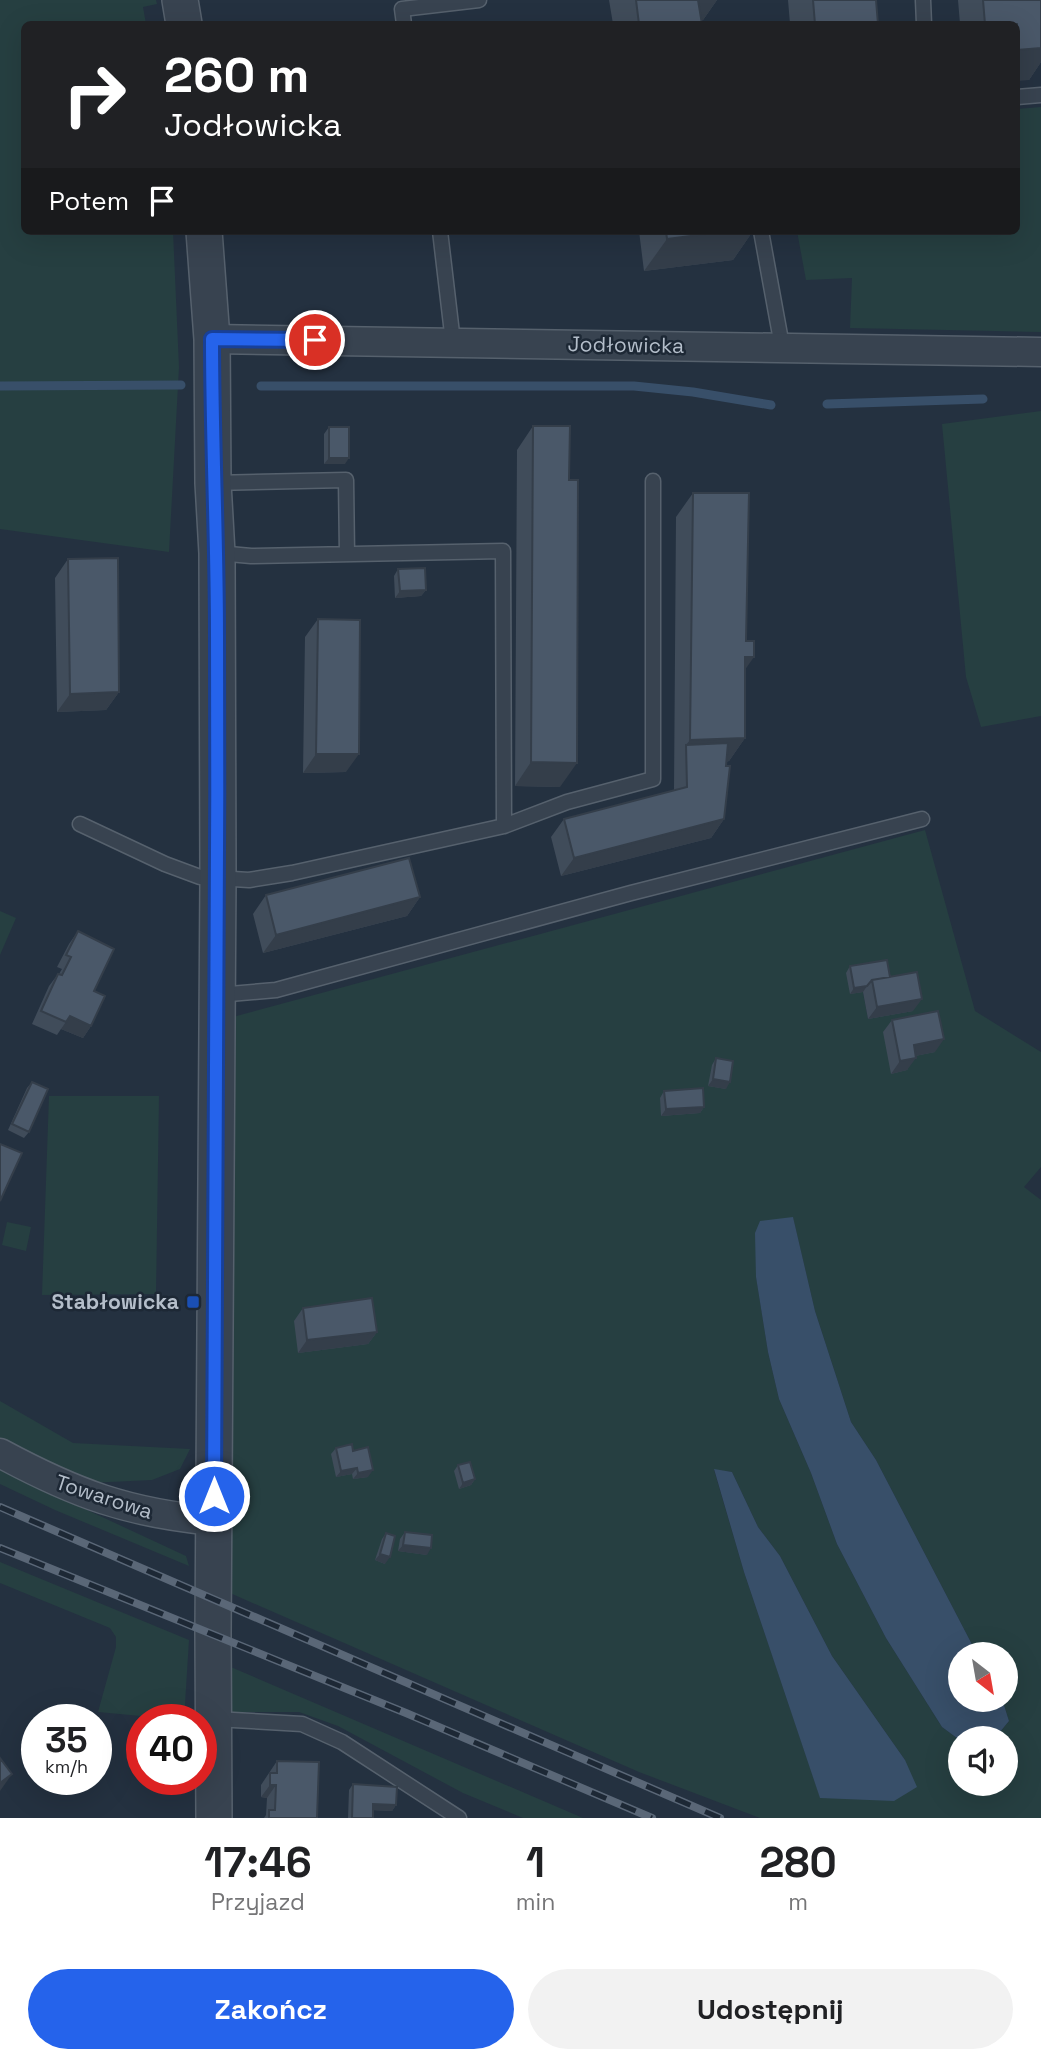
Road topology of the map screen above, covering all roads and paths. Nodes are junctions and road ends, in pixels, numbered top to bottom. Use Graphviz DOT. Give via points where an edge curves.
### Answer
graph roads {
  1 [pos="180,0"];
  2 [pos="479,0"];
  3 [pos="923,0"];
  4 [pos="184,21"];
  5 [pos="404,21"];
  6 [pos="924,21"];
  7 [pos="1041,95"];
  8 [pos="1020,97"];
  9 [pos="204,235"];
  10 [pos="440,235"];
  11 [pos="762,235"];
  12 [pos="212,339"];
  13 [pos="453,342"];
  14 [pos="782,346"];
  15 [pos="1041,352"];
  16 [pos="653,481"];
  17 [pos="213,483"];
  18 [pos="217,553"];
  19 [pos="347,554"];
  20 [pos="922,819"];
  21 [pos="80,824"];
  22 [pos="504,826"];
  23 [pos="218,877"];
  24 [pos="217,995"];
  25 [pos="0,1453"];
  26 [pos="214,1521"];
  27 [pos="214,1704"];
  28 [pos="217,1719"];
  29 [pos="214,1795"];
  30 [pos="214,1818"];
  31 [pos="459,1818"];
  1 -- 4 [label="street"];
  2 -- 5 [label="lane" via="402,9"];
  3 -- 6 [label="lane"];
  7 -- 8 [label="lane"];
  9 -- 12 [label="street"];
  10 -- 13 [label="lane"];
  11 -- 14 [label="lane"];
  12 -- 13 [label="street, Jodłowicka"];
  12 -- 17 [label="street"];
  13 -- 14 [label="street, Jodłowicka"];
  14 -- 15 [label="street, Jodłowicka"];
  16 -- 22 [label="lane" via="653,779 567,802"];
  17 -- 18 [label="street"];
  17 -- 19 [label="lane" via="346,480"];
  18 -- 19 [label="lane"];
  18 -- 23 [label="street"];
  19 -- 22 [label="lane" via="503,551"];
  20 -- 24 [label="lane" via="276,990"];
  21 -- 23 [label="lane" via="165,864 200,877"];
  22 -- 23 [label="lane" via="292,873 249,880"];
  23 -- 24 [label="street"];
  24 -- 26 [label="street"];
  25 -- 26 [label="street, Towarowa" via="89,1496 159,1515"];
  26 -- 27 [label="street"];
  28 -- 31 [label="lane" via="302,1724 342,1742"];
  29 -- 30 [label="street"];
}
